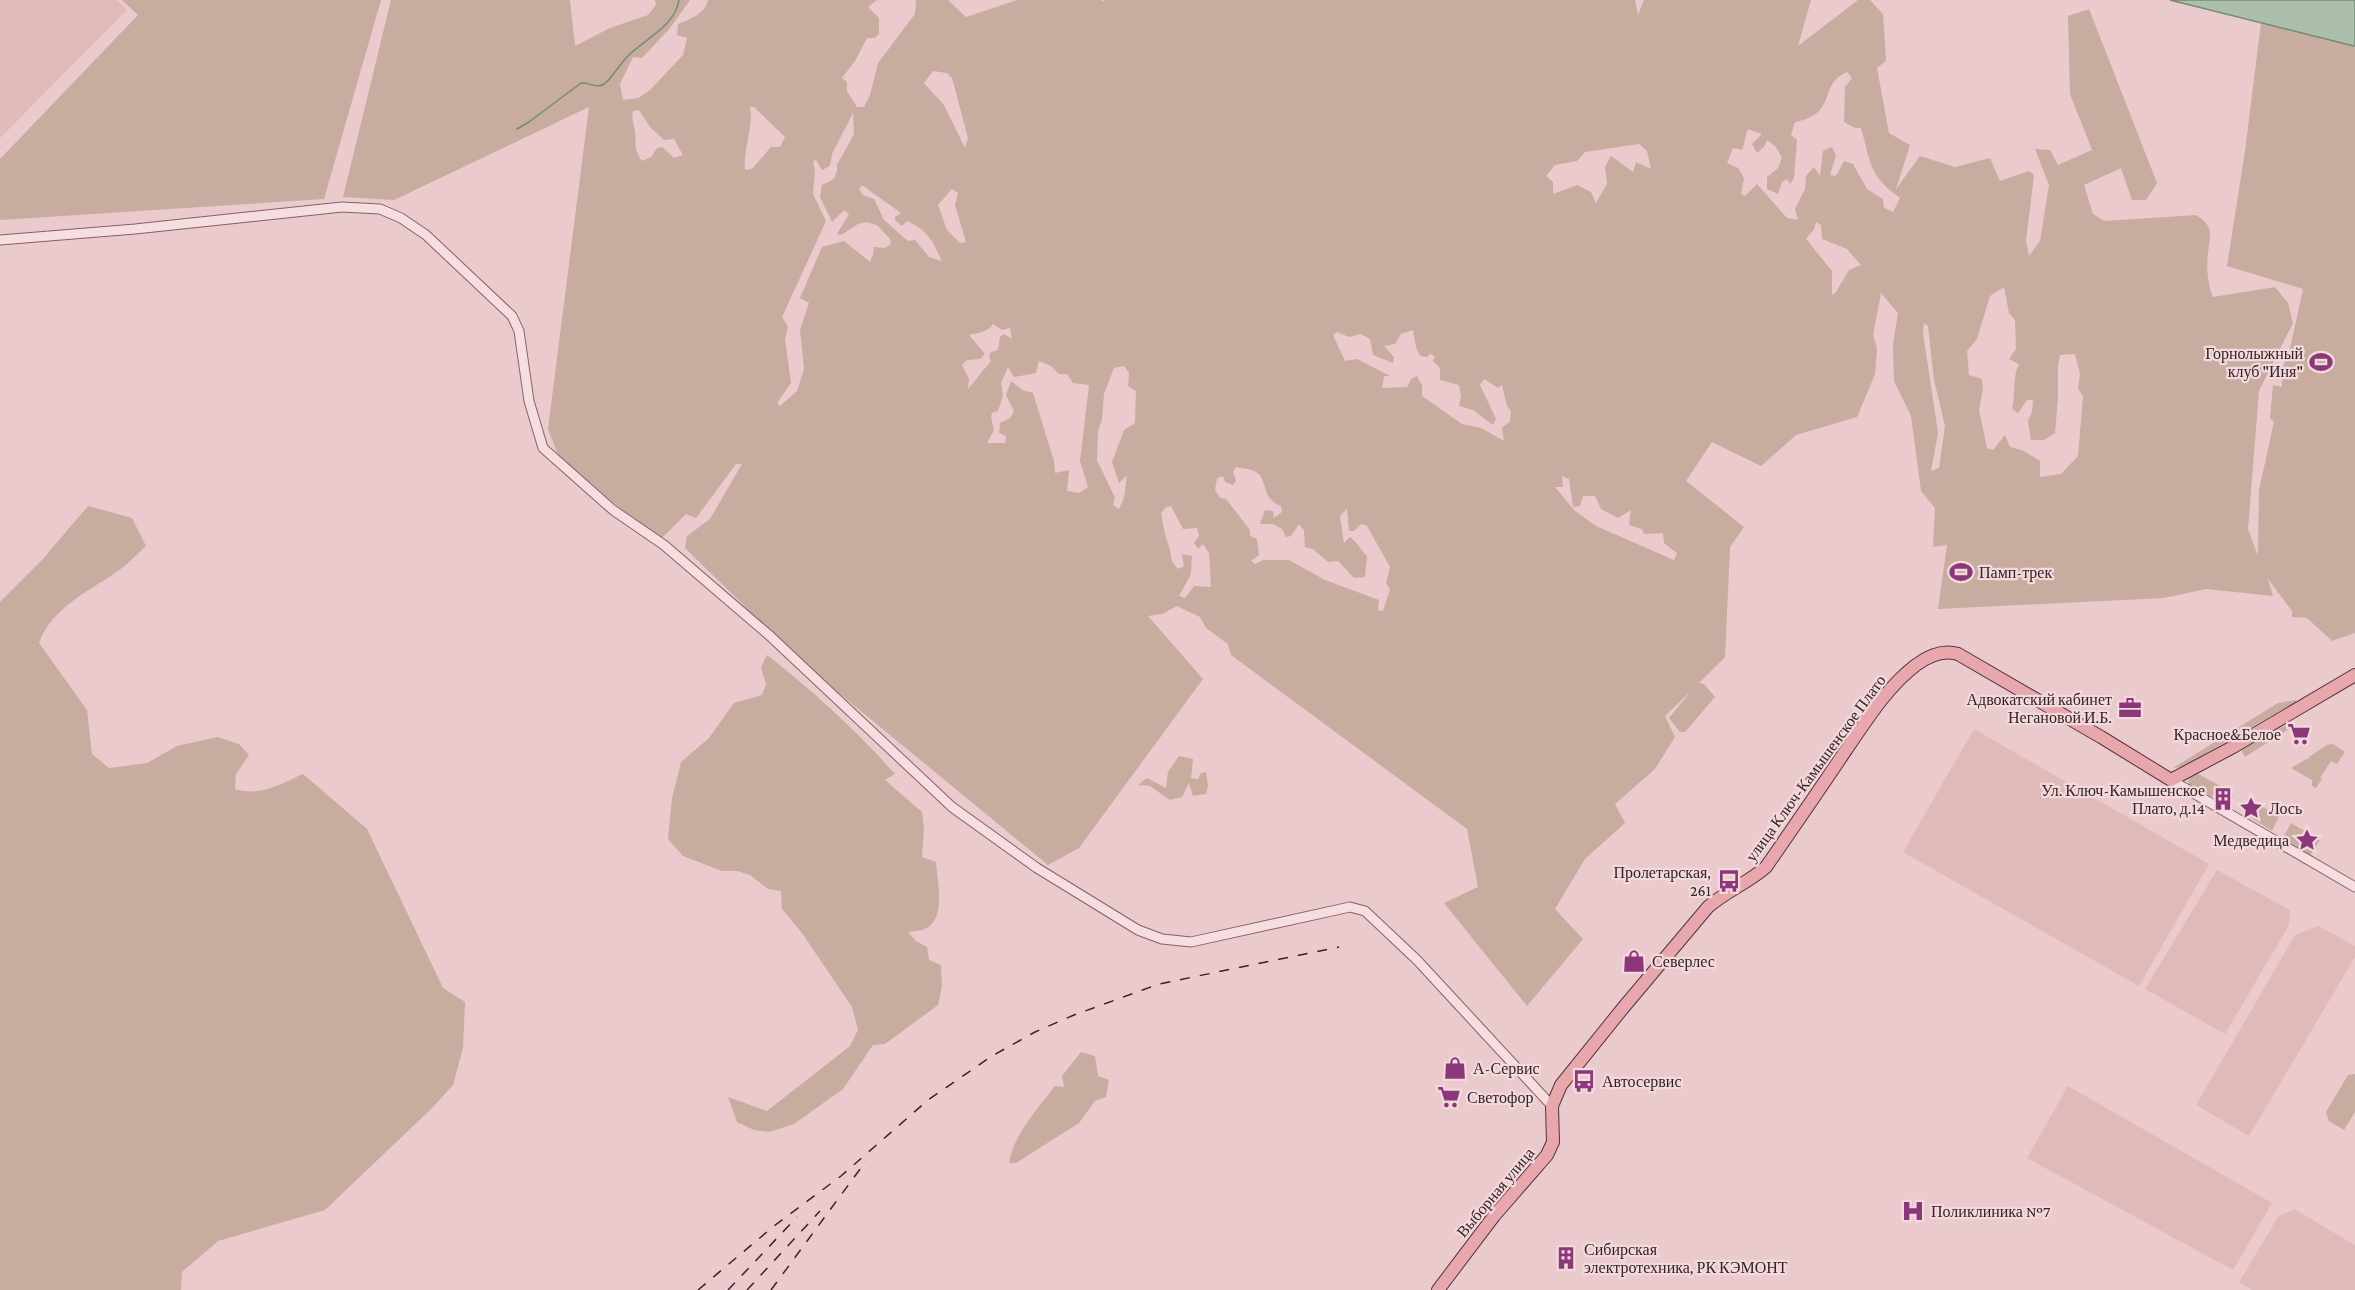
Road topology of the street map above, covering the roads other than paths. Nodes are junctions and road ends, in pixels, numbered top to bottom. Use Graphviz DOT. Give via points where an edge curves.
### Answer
graph roads {
  1 [pos="0,240"];
  2 [pos="2355,675"];
  3 [pos="2191,770"];
  4 [pos="2170,780"];
  5 [pos="2188,791"];
  6 [pos="2355,887"];
  7 [pos="1552,1106"];
  8 [pos="1438,1290"];
  1 -- 7 [label="street" via="342,207 380,209 401,218 426,235 512,316 519,331 529,401 543,448 613,510 664,545 770,636 952,807 1037,868 1138,930 1162,939 1191,942 1350,907 1365,910 1417,960"];
  2 -- 3 [label="main road"];
  3 -- 4 [label="main road"];
  3 -- 5 [label="street" via="2184,781"];
  4 -- 5 [label="street, улица Ключ-Камышенское Плато"];
  4 -- 7 [label="main road, улица Ключ-Камышенское Плато" via="1958,654 1946,652 1928,657 1890,691 1766,867 1719,898 1690,927 1577,1065 1555,1095"];
  5 -- 6 [label="street, улица Ключ-Камышенское Плато"];
  7 -- 8 [label="main road, Выборная улица" via="1553,1142 1547,1155"];
}
